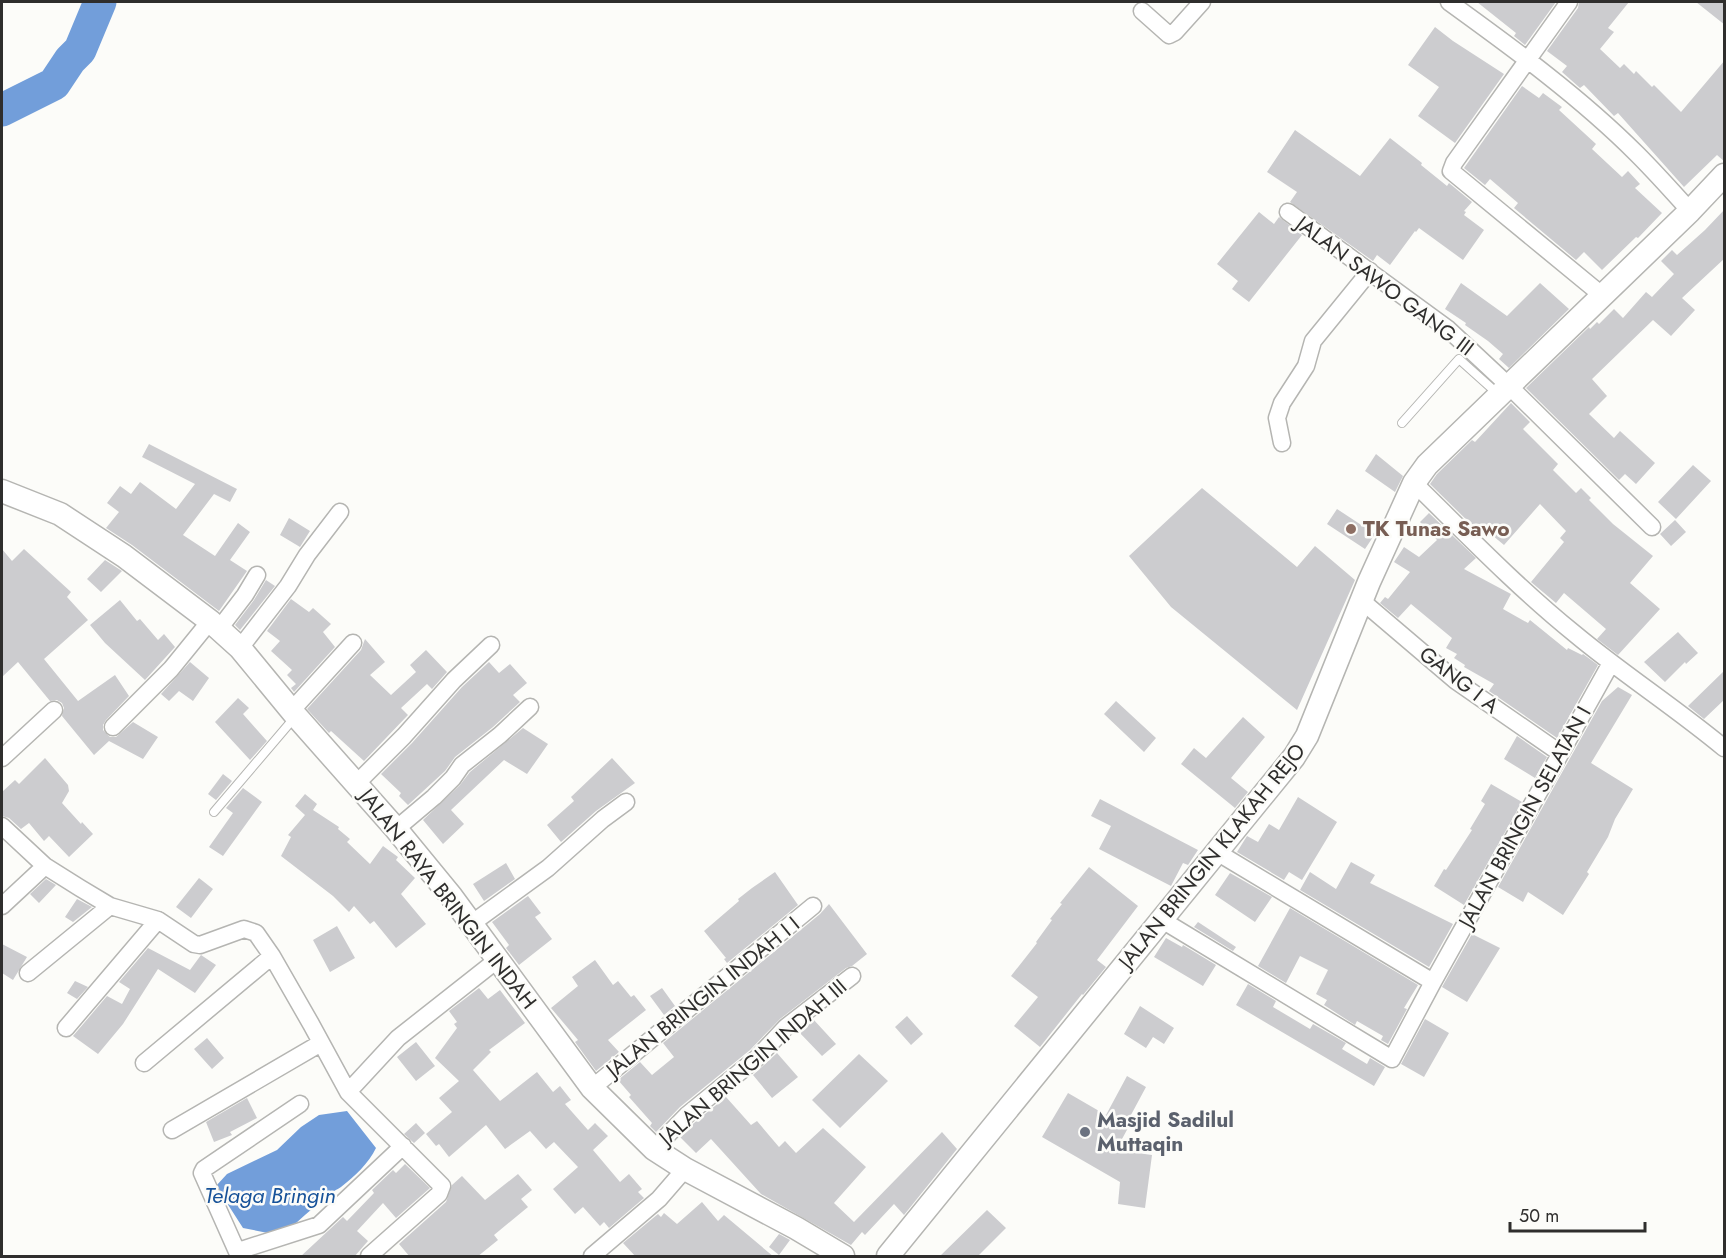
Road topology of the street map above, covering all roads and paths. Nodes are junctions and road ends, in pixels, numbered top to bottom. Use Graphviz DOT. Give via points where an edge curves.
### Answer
graph roads {
  1 [pos="1202,2"];
  2 [pos="1449,2"];
  3 [pos="1569,2"];
  4 [pos="1142,11"];
  5 [pos="1527,58"];
  6 [pos="1725,175"];
  7 [pos="1690,211"];
  8 [pos="1288,212"];
  9 [pos="1370,271"];
  10 [pos="1603,296"];
  11 [pos="1503,390"];
  12 [pos="1401,423"];
  13 [pos="1282,443"];
  14 [pos="1414,483"];
  15 [pos="2,491"];
  16 [pos="340,512"];
  17 [pos="1652,527"];
  18 [pos="257,575"];
  19 [pos="1362,601"];
  20 [pos="214,625"];
  21 [pos="353,643"];
  22 [pos="491,645"];
  23 [pos="240,648"];
  24 [pos="1611,663"];
  25 [pos="530,707"];
  26 [pos="54,710"];
  27 [pos="293,713"];
  28 [pos="113,727"];
  29 [pos="1725,748"];
  30 [pos="1560,753"];
  31 [pos="2,758"];
  32 [pos="356,784"];
  33 [pos="626,802"];
  34 [pos="214,812"];
  35 [pos="2,825"];
  36 [pos="396,829"];
  37 [pos="1215,851"];
  38 [pos="45,866"];
  39 [pos="2,906"];
  40 [pos="110,906"];
  41 [pos="813,906"];
  42 [pos="158,920"];
  43 [pos="1162,920"];
  44 [pos="471,924"];
  45 [pos="272,956"];
  46 [pos="497,960"];
  47 [pos="28,973"];
  48 [pos="852,976"];
  49 [pos="1432,982"];
  50 [pos="66,1028"];
  51 [pos="321,1043"];
  52 [pos="144,1063"];
  53 [pos="592,1088"];
  54 [pos="348,1092"];
  55 [pos="300,1104"];
  56 [pos="172,1130"];
  57 [pos="402,1146"];
  58 [pos="654,1149"];
  59 [pos="685,1168"];
  60 [pos="238,1254"];
  61 [pos="369,1257"];
  62 [pos="592,1257"];
  63 [pos="843,1257"];
  64 [pos="888,1257"];
  1 -- 4 [label="street" via="1168,36"];
  2 -- 5 [label="street"];
  3 -- 5 [label="street"];
  5 -- 7 [label="street" via="1637,154"];
  5 -- 10 [label="street" via="1451,171"];
  6 -- 7 [label="street, JALAN BRINGIN KLAKAH REJO"];
  7 -- 10 [label="street, JALAN BRINGIN KLAKAH REJO"];
  8 -- 9 [label="street, JALAN SAWO GANG III"];
  9 -- 11 [label="street, JALAN SAWO GANG III" via="1448,329"];
  9 -- 13 [label="street" via="1313,341 1306,366 1277,418"];
  10 -- 11 [label="street, JALAN BRINGIN KLAKAH REJO"];
  11 -- 12 [label="lane" via="1459,360"];
  11 -- 14 [label="street, JALAN BRINGIN KLAKAH REJO" via="1427,465"];
  11 -- 17 [label="street, JALAN SAWO GANG III"];
  14 -- 19 [label="street, JALAN BRINGIN KLAKAH REJO"];
  14 -- 24 [label="street" via="1525,592"];
  15 -- 20 [label="street, JALAN RAYA BRINGIN INDAH" via="60,514 124,556"];
  16 -- 23 [label="street"];
  18 -- 20 [label="street" via="245,596"];
  19 -- 30 [label="street, GANG I A" via="1456,681"];
  19 -- 37 [label="street, JALAN BRINGIN KLAKAH REJO" via="1307,736"];
  20 -- 23 [label="street, JALAN RAYA BRINGIN INDAH"];
  20 -- 28 [label="street"];
  21 -- 27 [label="street"];
  22 -- 32 [label="street"];
  23 -- 27 [label="street, JALAN RAYA BRINGIN INDAH"];
  24 -- 29 [label="street"];
  24 -- 30 [label="street, JALAN BRINGIN SELATAN I"];
  25 -- 36 [label="street"];
  26 -- 31 [label="street"];
  27 -- 32 [label="street, JALAN RAYA BRINGIN INDAH"];
  27 -- 34 [label="lane"];
  30 -- 49 [label="street, JALAN BRINGIN SELATAN I"];
  32 -- 36 [label="street, JALAN RAYA BRINGIN INDAH"];
  33 -- 44 [label="street" via="548,868"];
  35 -- 38 [label="street"];
  36 -- 44 [label="street, JALAN RAYA BRINGIN INDAH"];
  37 -- 43 [label="street, JALAN BRINGIN KLAKAH REJO"];
  37 -- 49 [label="street"];
  38 -- 39 [label="street"];
  38 -- 40 [label="street"];
  40 -- 42 [label="street"];
  40 -- 47 [label="street"];
  41 -- 53 [label="street, JALAN BRINGIN INDAH I I"];
  42 -- 45 [label="street" via="200,945 251,930"];
  42 -- 50 [label="street"];
  43 -- 49 [label="street, JALAN BRINGIN SELATAN I" via="1391,1060"];
  43 -- 64 [label="street, JALAN BRINGIN KLAKAH REJO"];
  44 -- 46 [label="street, JALAN RAYA BRINGIN INDAH"];
  45 -- 51 [label="street"];
  45 -- 52 [label="street"];
  46 -- 53 [label="street, JALAN RAYA BRINGIN INDAH"];
  46 -- 54 [label="street" via="398,1038"];
  48 -- 58 [label="street, JALAN BRINGIN INDAH III" via="786,1027 757,1058 687,1115"];
  51 -- 54 [label="street"];
  51 -- 56 [label="street"];
  53 -- 58 [label="street, JALAN RAYA BRINGIN INDAH"];
  54 -- 57 [label="street"];
  55 -- 60 [label="street" via="202,1173"];
  57 -- 60 [label="street" via="321,1223"];
  57 -- 61 [label="street" via="440,1182 441,1190"];
  58 -- 59 [label="street, JALAN RAYA BRINGIN INDAH"];
  59 -- 62 [label="street" via="659,1199"];
  59 -- 63 [label="street, JALAN RAYA BRINGIN INDAH"];
}
